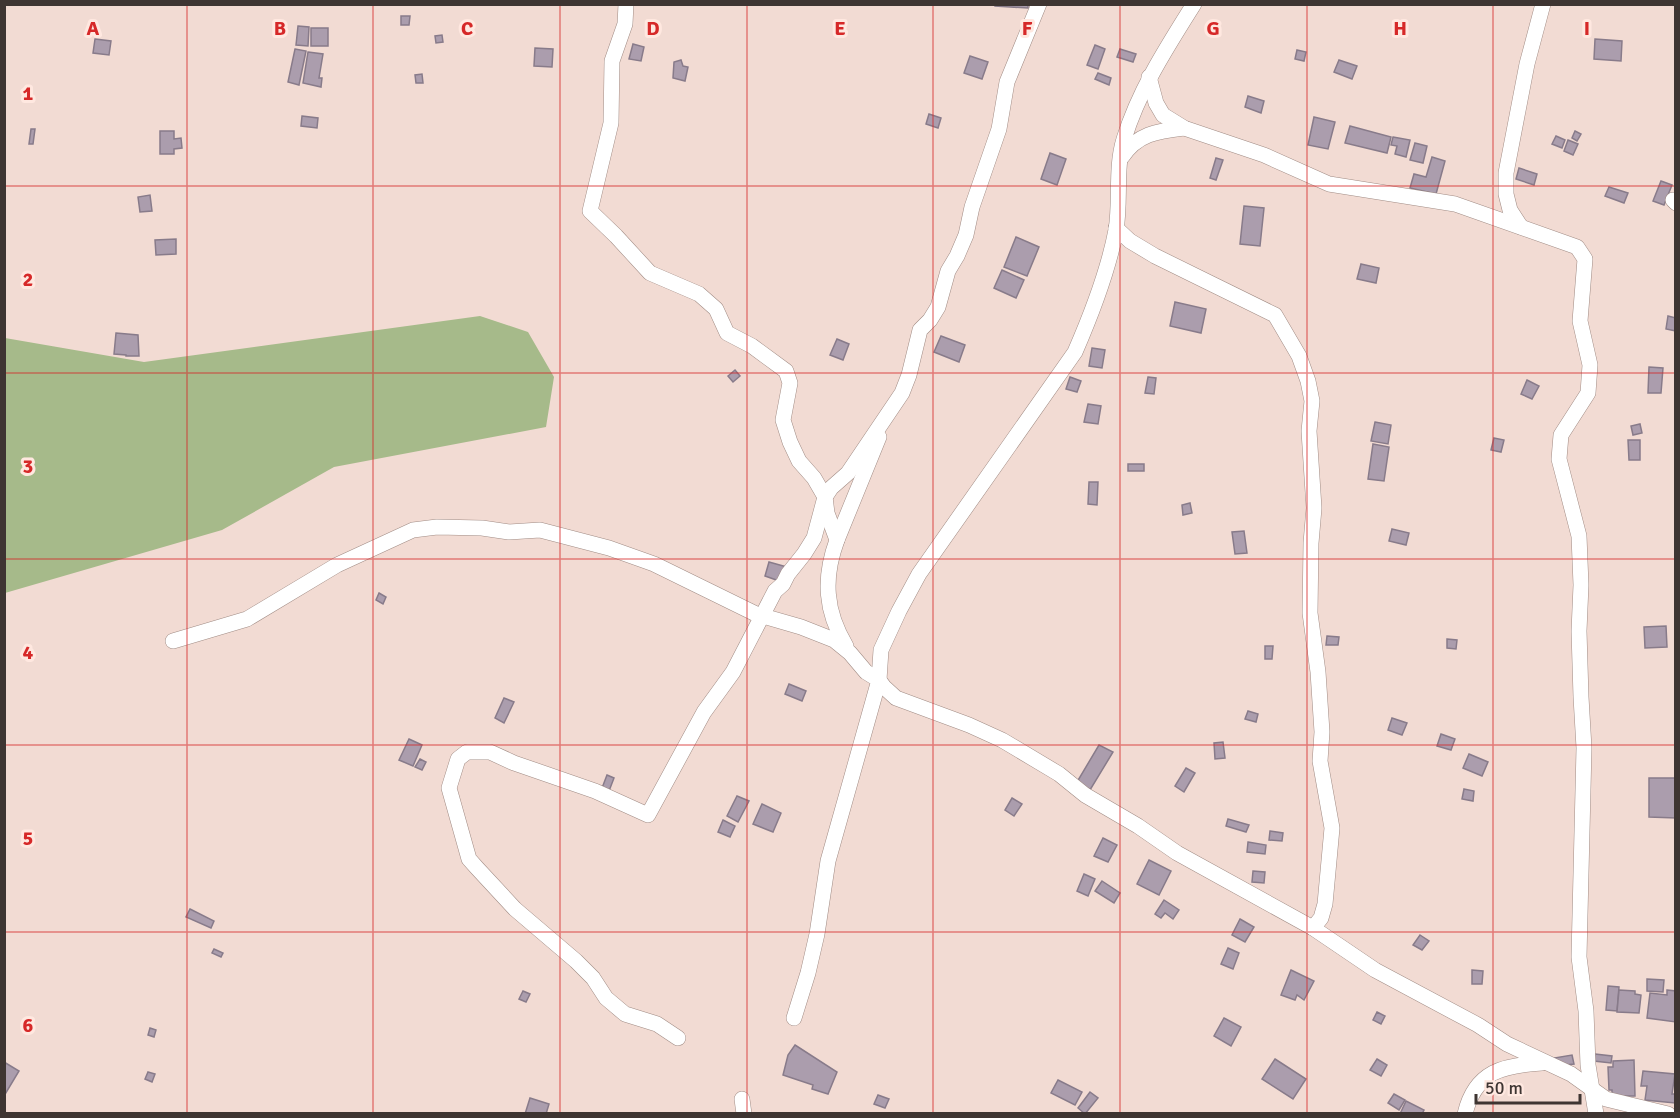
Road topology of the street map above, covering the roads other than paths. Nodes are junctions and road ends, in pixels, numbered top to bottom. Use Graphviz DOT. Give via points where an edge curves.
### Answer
graph roads {
  1 [pos="626,4"];
  2 [pos="1039,4"];
  3 [pos="1194,4"];
  4 [pos="1543,4"];
  5 [pos="1149,77"];
  6 [pos="1184,128"];
  7 [pos="1121,159"];
  8 [pos="1521,227"];
  9 [pos="1116,228"];
  10 [pos="886,419"];
  11 [pos="825,497"];
  12 [pos="837,540"];
  13 [pos="762,616"];
  14 [pos="173,641"];
  15 [pos="850,653"];
  16 [pos="879,680"];
  17 [pos="1313,928"];
  18 [pos="794,1018"];
  19 [pos="678,1038"];
  20 [pos="1545,1062"];
  21 [pos="1592,1089"];
  22 [pos="1465,1113"];
  23 [pos="1596,1113"];
  24 [pos="1668,1113"];
  1 -- 11 [label="street" via="625,24 612,61 611,123 590,211 650,273 699,294 716,309 727,333 786,371 790,383 783,420 799,461"];
  2 -- 10 [label="street" via="1006,82 999,129 966,235 948,271 938,307 920,330 902,393"];
  3 -- 5 [label="street"];
  4 -- 8 [label="street" via="1506,173 1510,210"];
  5 -- 6 [label="street" via="1163,115"];
  5 -- 7 [label="street"];
  6 -- 7 [label="street" via="1150,134 1132,143"];
  6 -- 8 [label="street" via="1264,155 1329,184 1455,204"];
  7 -- 9 [label="street"];
  8 -- 21 [label="street" via="1577,247 1585,259 1580,321 1590,365 1588,393 1562,435 1559,459 1579,536 1584,748 1579,957"];
  9 -- 16 [label="street" via="1106,270 1075,352 920,574 881,650"];
  9 -- 17 [label="street" via="1155,256 1275,315 1308,381 1312,401 1309,431 1314,508 1310,613 1318,672 1320,760 1332,828 1325,904"];
  10 -- 11 [label="street" via="848,473"];
  10 -- 12 [label="street"];
  11 -- 12 [label="street"];
  11 -- 13 [label="street" via="814,538 775,591"];
  12 -- 15 [label="street" via="827,584 837,630"];
  13 -- 14 [label="street" via="654,564 568,537 540,530 437,527 413,530 337,565 247,619"];
  13 -- 15 [label="street" via="834,640"];
  13 -- 19 [label="street" via="648,815 490,752 467,752 458,759 449,788 469,859 477,868 515,909 593,978 606,998 625,1014 657,1024"];
  15 -- 16 [label="street" via="866,672"];
  16 -- 17 [label="street" via="896,698 1002,740 1177,853"];
  16 -- 18 [label="street" via="828,861 817,934"];
  17 -- 20 [label="street" via="1375,970"];
  20 -- 21 [label="street"];
  20 -- 22 [label="street" via="1515,1064 1493,1072 1477,1084"];
  21 -- 23 [label="street"];
  21 -- 24 [label="street" via="1606,1099"];
}
